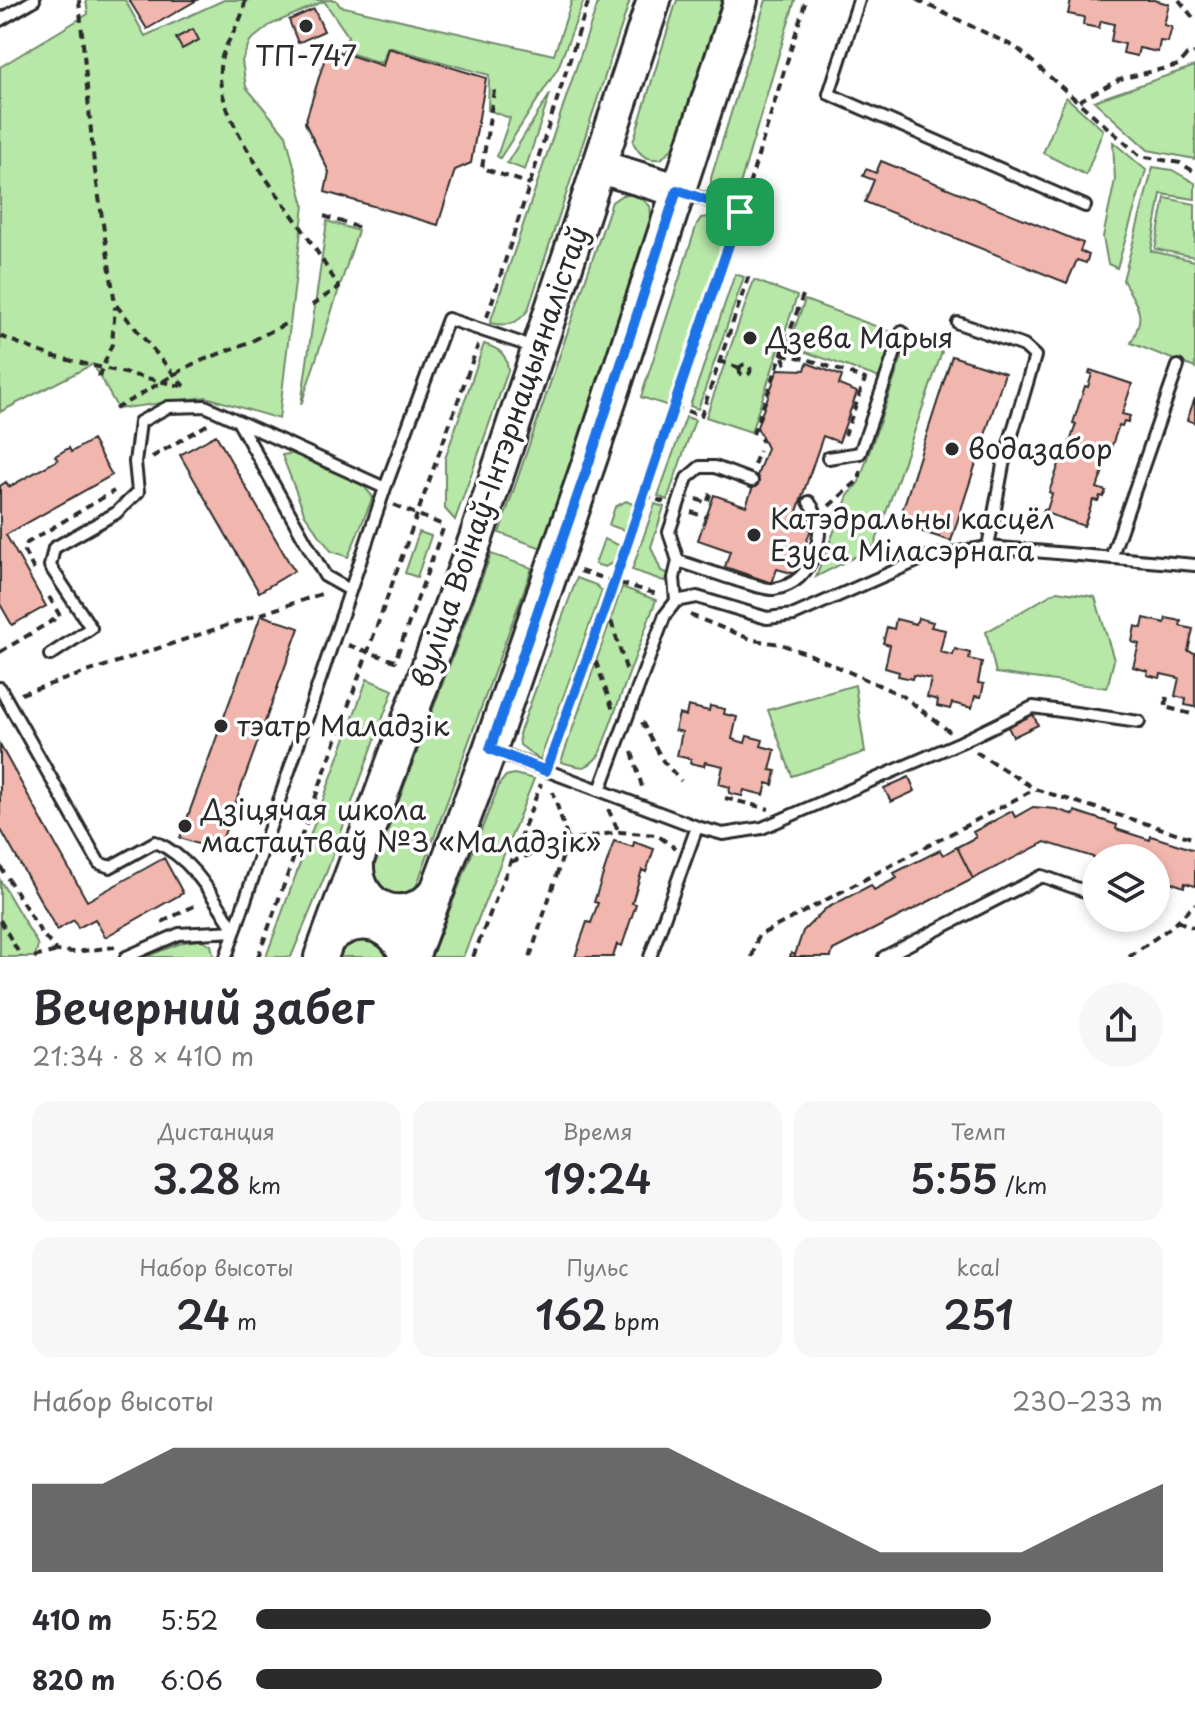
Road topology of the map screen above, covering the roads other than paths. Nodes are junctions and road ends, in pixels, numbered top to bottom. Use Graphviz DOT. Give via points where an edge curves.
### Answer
graph roads {
  1 [pos="34,0"];
  2 [pos="654,0"];
  3 [pos="741,0"];
  4 [pos="859,0"];
  5 [pos="0,20"];
  6 [pos="600,167"];
  7 [pos="677,190"];
  8 [pos="1085,206"];
  9 [pos="754,216"];
  10 [pos="958,323"];
  11 [pos="902,332"];
  12 [pos="539,349"];
  13 [pos="1178,366"];
  14 [pos="239,423"];
  15 [pos="828,458"];
  16 [pos="752,481"];
  17 [pos="385,488"];
  18 [pos="809,502"];
  19 [pos="988,547"];
  20 [pos="1111,558"];
  21 [pos="678,561"];
  22 [pos="1195,565"];
  23 [pos="350,590"];
  24 [pos="676,601"];
  25 [pos="50,655"];
  26 [pos="0,688"];
  27 [pos="1139,722"];
  28 [pos="490,749"];
  29 [pos="600,790"];
  30 [pos="697,827"];
  31 [pos="357,861"];
  32 [pos="438,889"];
  33 [pos="1082,890"];
  34 [pos="235,931"];
  35 [pos="325,948"];
  36 [pos="126,957"];
  37 [pos="226,957"];
  38 [pos="406,957"];
  39 [pos="412,957"];
  40 [pos="650,957"];
  41 [pos="884,957"];
  1 -- 5 [label="lane"];
  2 -- 6 [label="main road, вуліца Воінаў-Інтэрнацыяналістаў"];
  3 -- 7 [label="main road"];
  4 -- 8 [label="lane" via="829,94"];
  6 -- 7 [label="main road"];
  6 -- 12 [label="main road, вуліца Воінаў-Інтэрнацыяналістаў"];
  7 -- 9 [label="lane"];
  7 -- 28 [label="main road"];
  10 -- 19 [label="lane" via="1024,346 1035,356 1003,465"];
  11 -- 15 [label="lane" via="860,453"];
  12 -- 17 [label="lane" via="448,319"];
  12 -- 31 [label="main road, вуліца Воінаў-Інтэрнацыяналістаў"];
  13 -- 20 [label="lane"];
  14 -- 17 [label="lane"];
  14 -- 23 [label="lane" via="325,576"];
  14 -- 25 [label="lane" via="205,406 168,407 140,422 138,492 116,513 54,548 50,566 91,628"];
  16 -- 21 [label="lane" via="715,467 700,467 687,478 669,532"];
  17 -- 23 [label="lane"];
  18 -- 21 [label="lane" via="818,515 820,538 809,569 795,582 772,590"];
  19 -- 20 [label="lane"];
  19 -- 24 [label="lane" via="924,558 794,615 767,618 697,597"];
  20 -- 22 [label="lane"];
  21 -- 24 [label="lane"];
  23 -- 34 [label="lane"];
  24 -- 29 [label="lane" via="665,615"];
  26 -- 34 [label="lane" via="99,863 110,867 155,842 174,850"];
  27 -- 30 [label="lane" via="1033,707 762,828 723,834"];
  28 -- 29 [label="lane"];
  28 -- 32 [label="main road"];
  29 -- 30 [label="lane"];
  30 -- 40 [label="lane"];
  31 -- 32 [label="main road" via="363,891 387,910 416,908"];
  31 -- 35 [label="main road, вуліца Воінаў-Інтэрнацыяналістаў"];
  32 -- 39 [label="main road"];
  33 -- 41 [label="lane" via="1042,876"];
  34 -- 36 [label="lane" via="179,934"];
  34 -- 37 [label="lane"];
  35 -- 38 [label="main road" via="347,925 369,923 390,931"];
}
